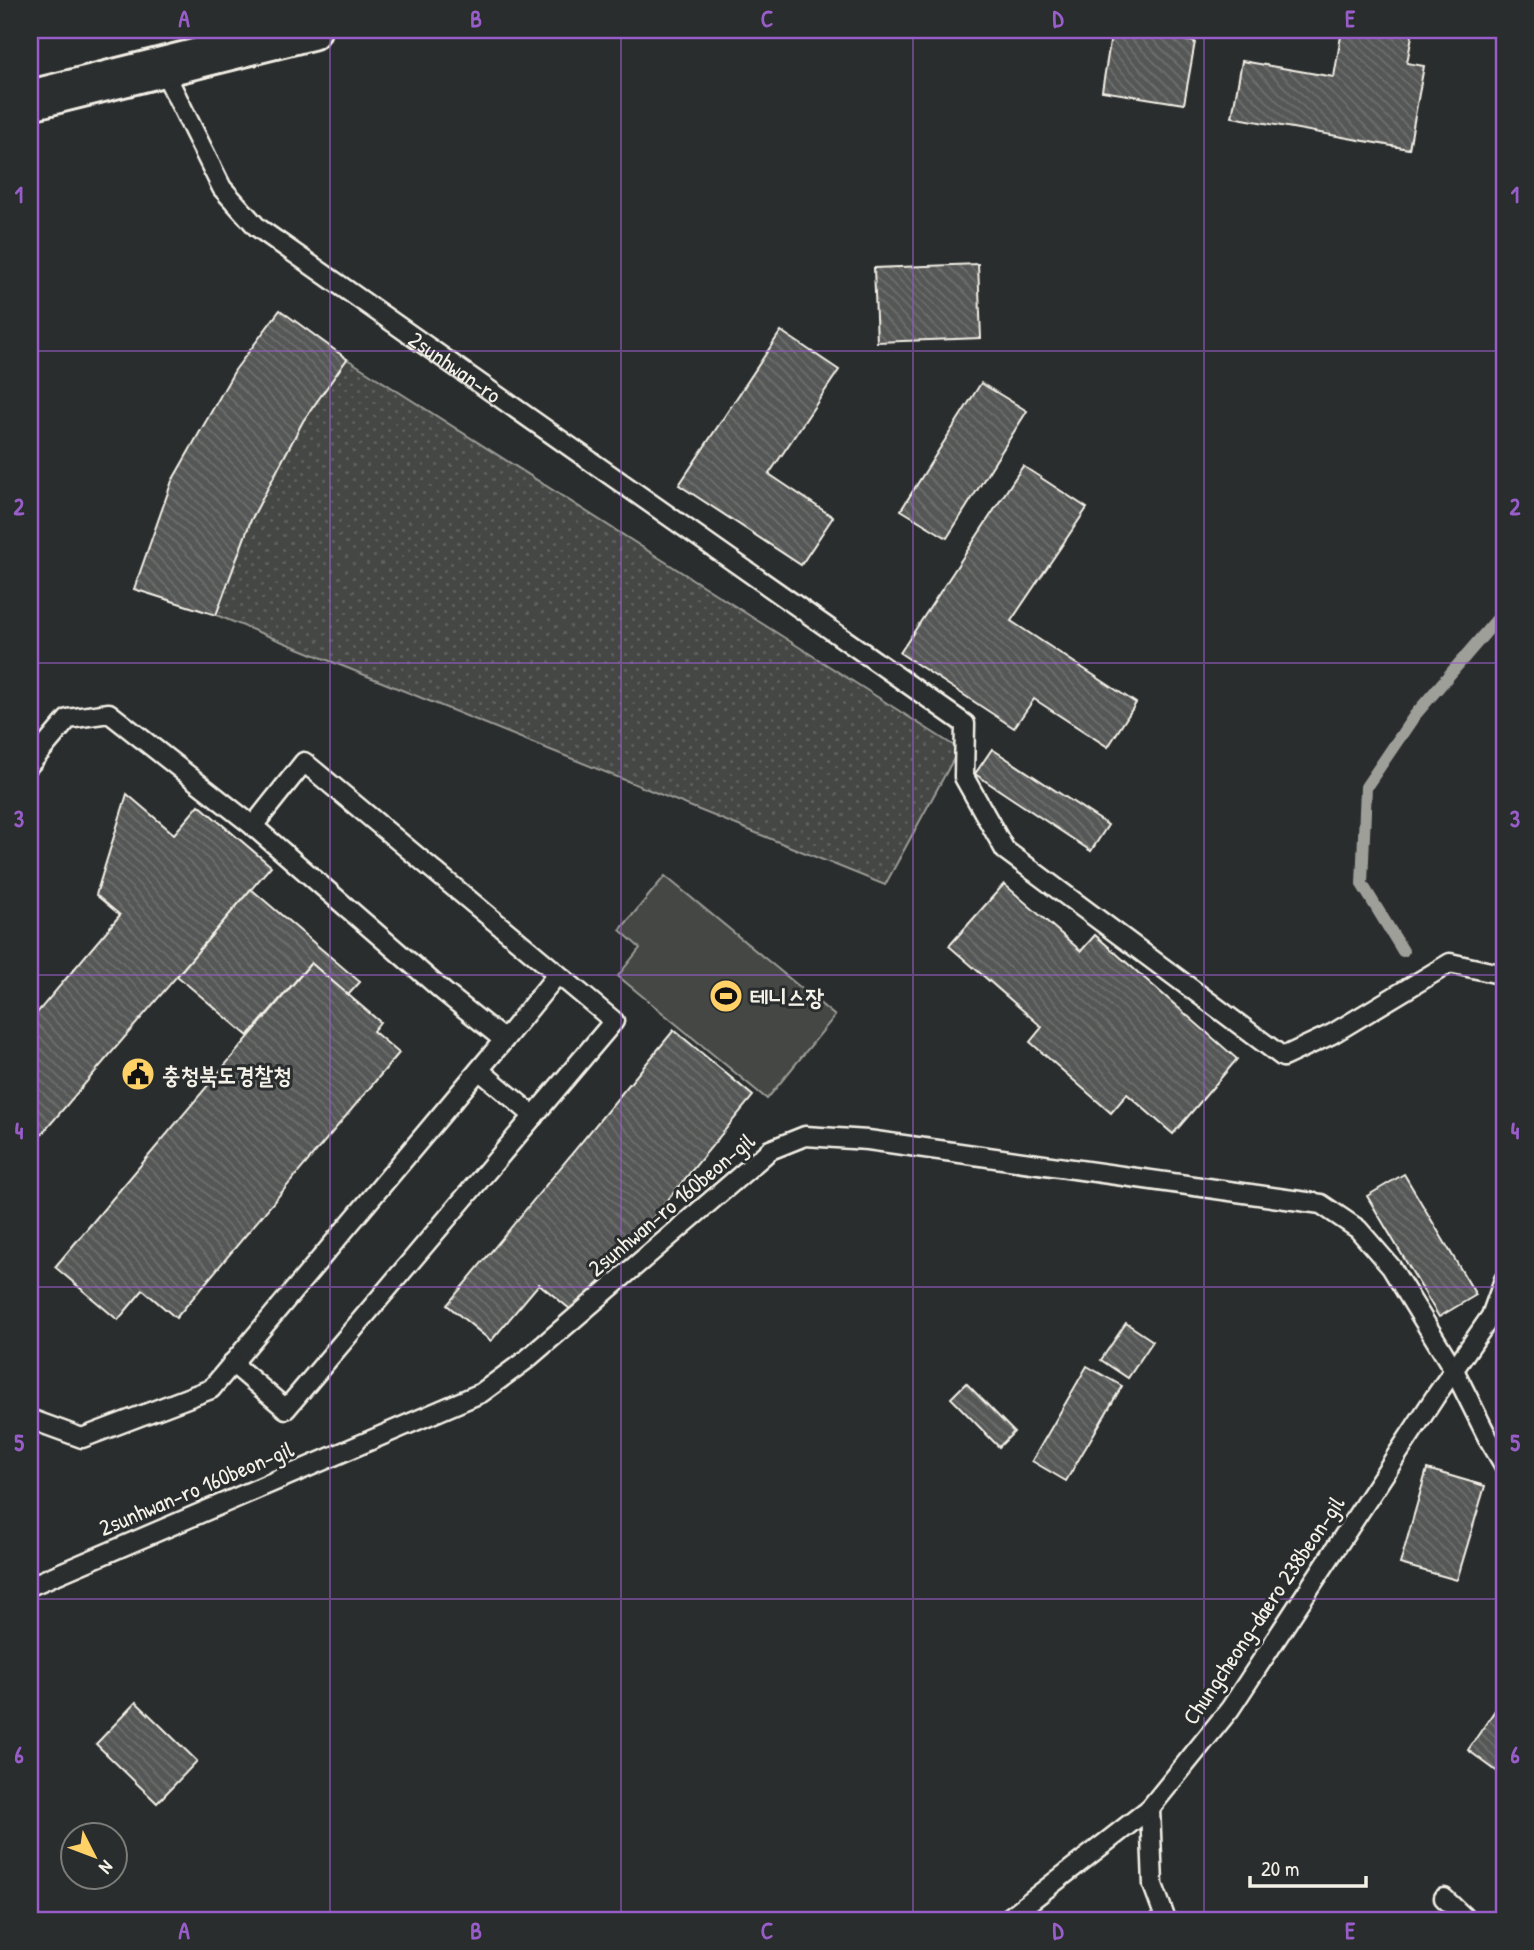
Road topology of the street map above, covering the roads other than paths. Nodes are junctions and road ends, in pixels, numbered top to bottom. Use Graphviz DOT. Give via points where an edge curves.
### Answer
graph roads {
  1 [pos="311,30"];
  2 [pos="162,67"];
  3 [pos="30,100"];
  4 [pos="30,764"];
  5 [pos="253,826"];
  6 [pos="557,975"];
  7 [pos="1504,975"];
  8 [pos="504,1040"];
  9 [pos="479,1070"];
  10 [pos="534,1116"];
  11 [pos="1504,1280"];
  12 [pos="232,1363"];
  13 [pos="1454,1370"];
  14 [pos="30,1419"];
  15 [pos="1504,1465"];
  16 [pos="30,1586"];
  17 [pos="1150,1808"];
  18 [pos="1444,1898"];
  19 [pos="1006,1920"];
  20 [pos="1166,1920"];
  21 [pos="1464,1920"];
  1 -- 2 [label="street"];
  2 -- 3 [label="street"];
  2 -- 7 [label="lane, 2sunhwan-ro" via="222,188 257,227 965,724 964,777 1005,850 1283,1057 1332,1034 1450,963"];
  4 -- 5 [label="lane" via="68,719 109,713"];
  5 -- 6 [label="lane" via="304,762"];
  5 -- 8 [label="lane"];
  6 -- 8 [label="lane"];
  6 -- 10 [label="lane" via="614,1021"];
  8 -- 9 [label="lane"];
  9 -- 10 [label="lane"];
  9 -- 12 [label="lane"];
  10 -- 12 [label="lane" via="286,1409"];
  11 -- 13 [label="lane, Chungcheong-daero 238beon-gil" via="1491,1316"];
  12 -- 14 [label="lane" via="211,1389 82,1438"];
  13 -- 15 [label="lane, 2sunhwan-ro 160beon-gil"];
  13 -- 16 [label="lane, 2sunhwan-ro 160beon-gil" via="1391,1267 1358,1228 1321,1204 868,1140 805,1136 770,1150 526,1360 481,1393"];
  13 -- 17 [label="lane, Chungcheong-daero 238beon-gil" via="1230,1709"];
  17 -- 19 [label="lane, Chungcheong-daero 238beon-gil"];
  17 -- 20 [label="lane" via="1153,1885"];
  18 -- 21 [label="lane"];
}
